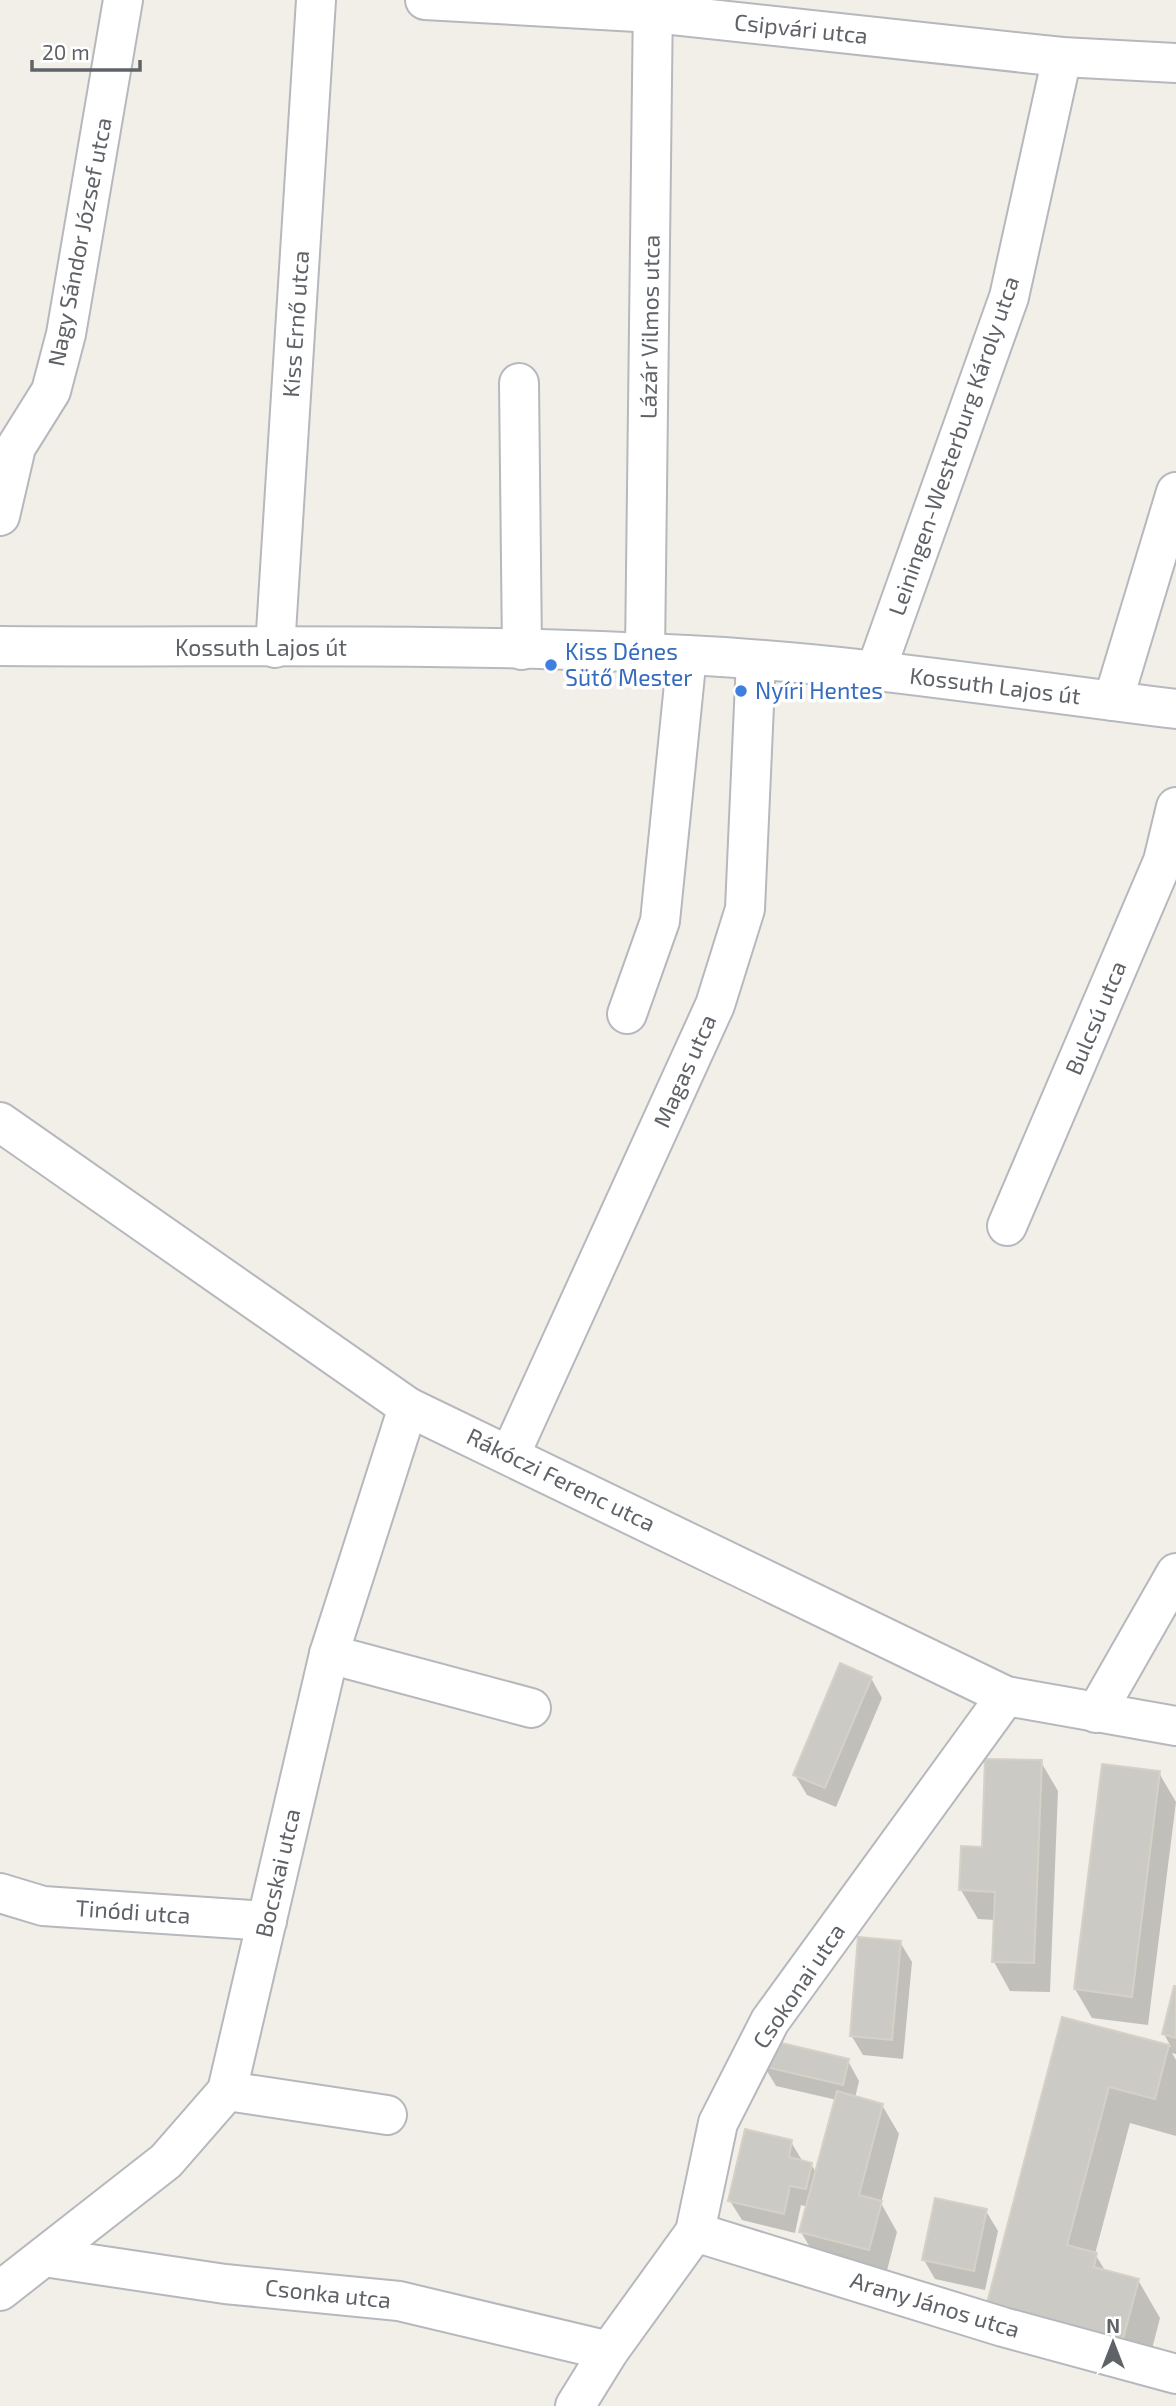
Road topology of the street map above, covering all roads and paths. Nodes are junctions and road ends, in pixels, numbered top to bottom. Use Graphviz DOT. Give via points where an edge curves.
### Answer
graph roads {
  1 [pos="123,0"];
  2 [pos="316,0"];
  3 [pos="425,0"];
  4 [pos="653,6"];
  5 [pos="1062,57"];
  6 [pos="1176,63"];
  7 [pos="519,383"];
  8 [pos="1176,492"];
  9 [pos="0,516"];
  10 [pos="0,646"];
  11 [pos="275,649"];
  12 [pos="522,650"];
  13 [pos="645,653"];
  14 [pos="687,654"];
  15 [pos="756,660"];
  16 [pos="876,670"];
  17 [pos="1113,701"];
  18 [pos="1176,709"];
  19 [pos="1176,807"];
  20 [pos="628,1014"];
  21 [pos="0,1122"];
  22 [pos="1007,1226"];
  23 [pos="408,1407"];
  24 [pos="510,1455"];
  25 [pos="1176,1573"];
  26 [pos="329,1654"];
  27 [pos="1006,1696"];
  28 [pos="531,1707"];
  29 [pos="1096,1713"];
  30 [pos="1176,1726"];
  31 [pos="0,1892"];
  32 [pos="267,1921"];
  33 [pos="227,2091"];
  34 [pos="387,2115"];
  35 [pos="695,2232"];
  36 [pos="44,2257"];
  37 [pos="0,2291"];
  38 [pos="609,2351"];
  39 [pos="1176,2374"];
  40 [pos="575,2406"];
  1 -- 9 [label="street, Nagy Sándor József utca" via="66,334 51,391 16,447"];
  2 -- 11 [label="street, Kiss Ernő utca"];
  3 -- 4 [label="street, Csipvári utca"];
  4 -- 5 [label="street, Csipvári utca"];
  4 -- 13 [label="street, Lázár Vilmos utca"];
  5 -- 6 [label="street, Csipvári utca"];
  5 -- 16 [label="street, Leiningen-Westerburg Károly utca" via="1009,297"];
  7 -- 12 [label="street"];
  8 -- 17 [label="street"];
  10 -- 11 [label="street, Kossuth Lajos út"];
  11 -- 12 [label="street, Kossuth Lajos út"];
  12 -- 13 [label="street, Kossuth Lajos út"];
  13 -- 14 [label="street, Kossuth Lajos út"];
  14 -- 15 [label="street, Kossuth Lajos út"];
  14 -- 20 [label="street" via="660,921"];
  15 -- 16 [label="street, Kossuth Lajos út"];
  15 -- 24 [label="street, Magas utca" via="746,909 715,1005"];
  16 -- 17 [label="street, Kossuth Lajos út"];
  17 -- 18 [label="street, Kossuth Lajos út"];
  19 -- 22 [label="street, Bulcsú utca" via="1163,861"];
  21 -- 23 [label="street, Rákóczi Ferenc utca"];
  23 -- 24 [label="street, Rákóczi Ferenc utca"];
  23 -- 26 [label="street, Bocskai utca"];
  24 -- 27 [label="street, Rákóczi Ferenc utca"];
  25 -- 29 [label="street"];
  26 -- 28 [label="street"];
  26 -- 32 [label="street, Bocskai utca"];
  27 -- 29 [label="street, Rákóczi Ferenc utca"];
  27 -- 35 [label="street, Csokonai utca" via="769,2021 718,2123"];
  29 -- 30 [label="street, Rákóczi Ferenc utca"];
  31 -- 32 [label="street, Tinódi utca" via="43,1906"];
  32 -- 33 [label="street, Bocskai utca"];
  33 -- 34 [label="street"];
  33 -- 36 [label="street, Bocskai utca" via="166,2161"];
  35 -- 38 [label="street, Csokonai utca"];
  35 -- 39 [label="street, Arany János utca" via="1003,2327"];
  36 -- 37 [label="street, Bocskai utca"];
  36 -- 38 [label="street, Csonka utca" via="225,2284 399,2301"];
  38 -- 40 [label="street, Csokonai utca"];
}
